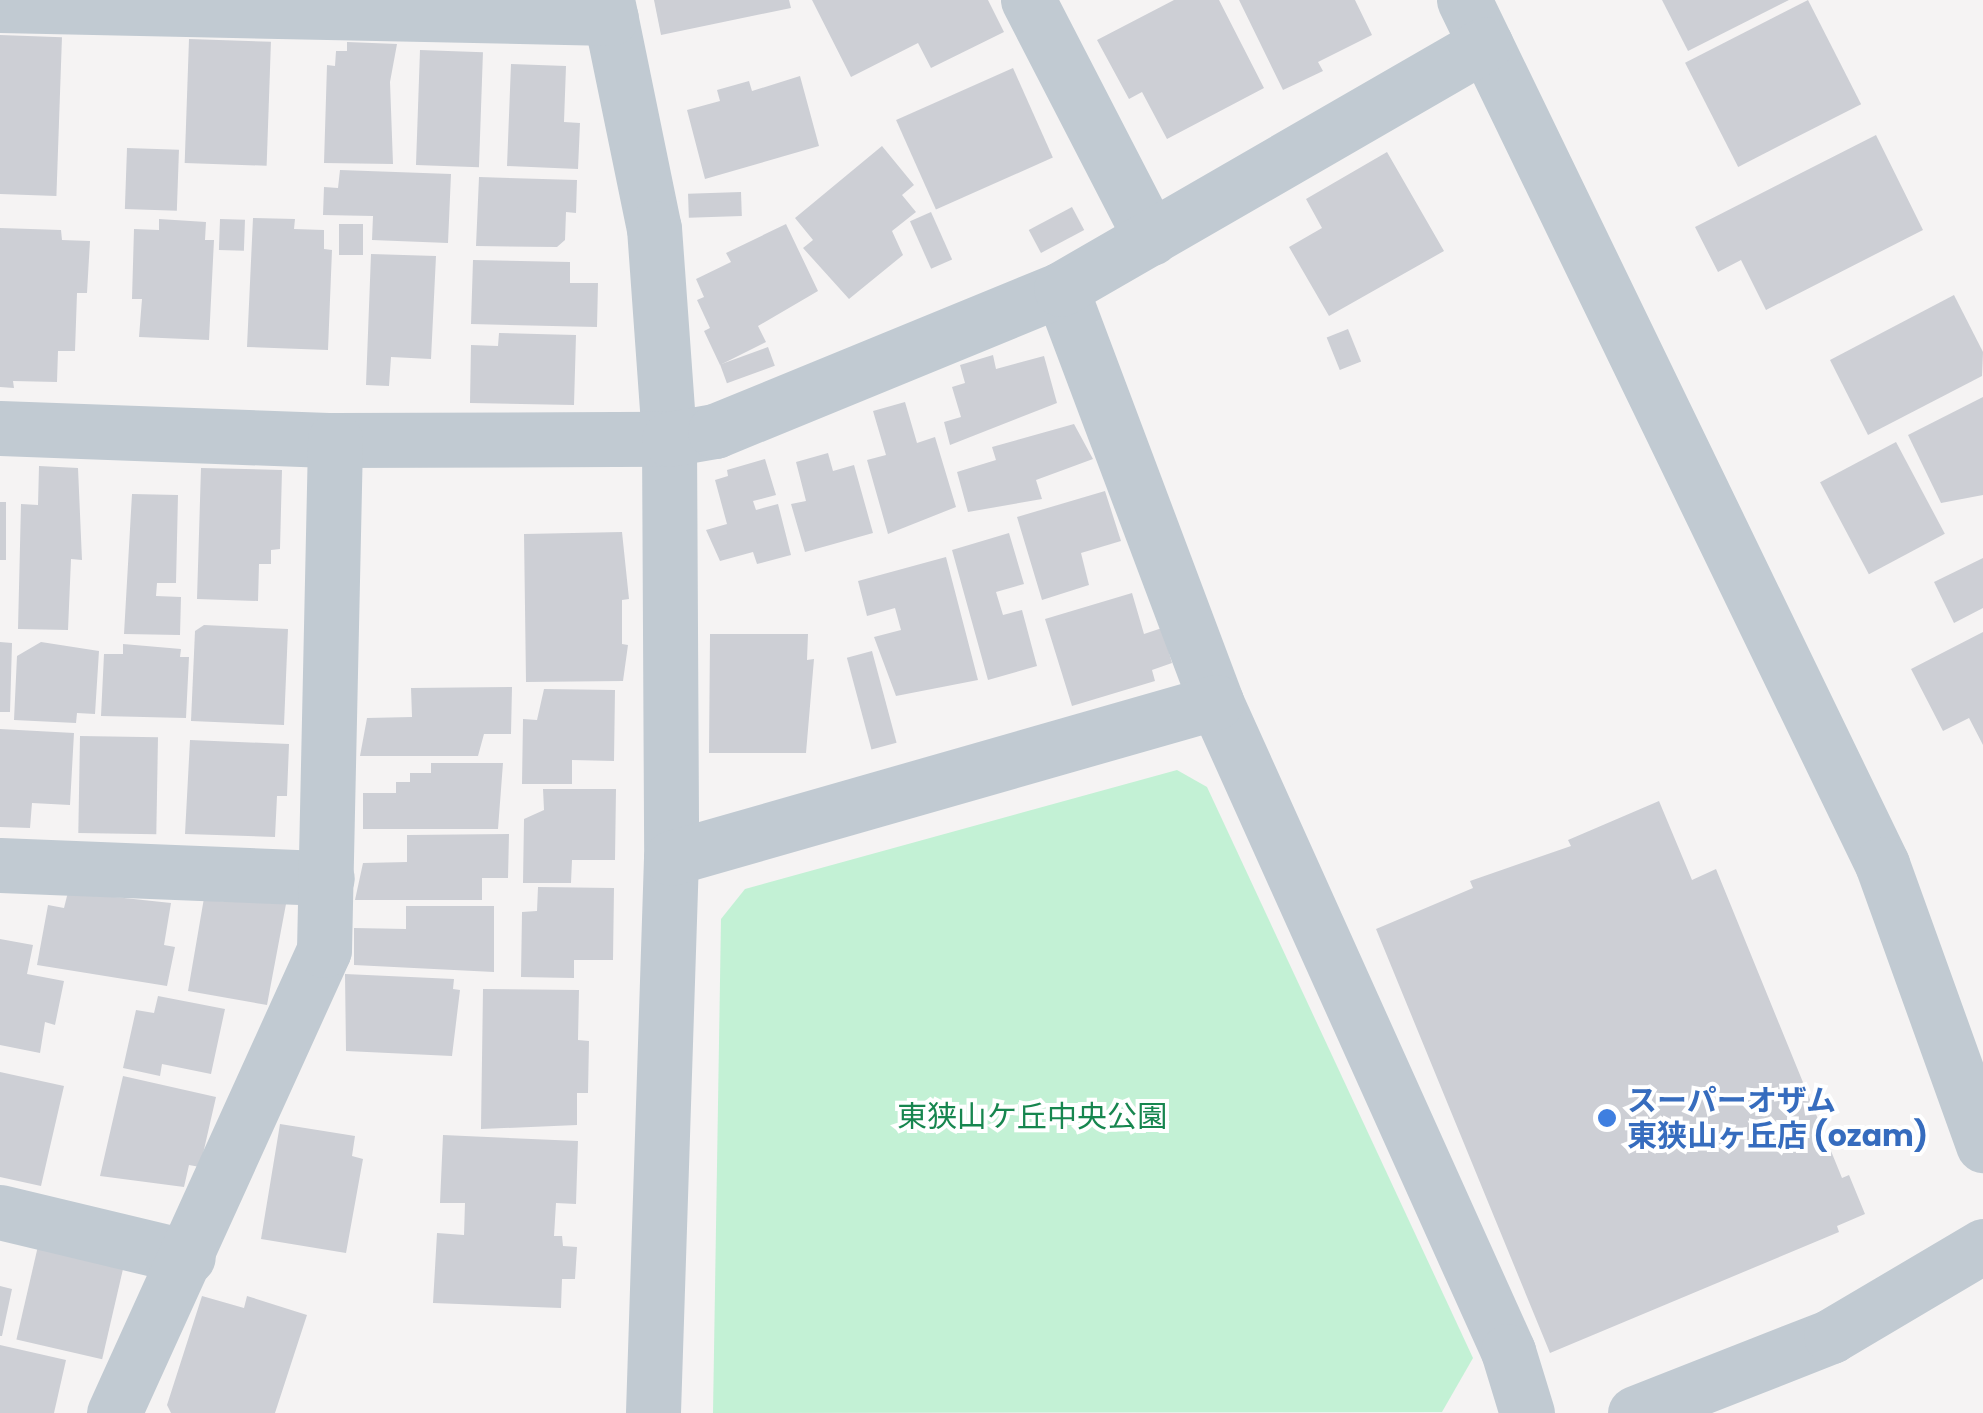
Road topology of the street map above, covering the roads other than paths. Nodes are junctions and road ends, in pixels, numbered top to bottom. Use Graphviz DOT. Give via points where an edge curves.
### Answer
graph roads {
  1 [pos="1028,0"];
  2 [pos="0,5"];
  3 [pos="609,9"];
  4 [pos="1474,22"];
  5 [pos="1151,238"];
  6 [pos="1061,289"];
  7 [pos="0,428"];
  8 [pos="670,439"];
  9 [pos="335,440"];
  10 [pos="1216,702"];
  11 [pos="670,858"];
  12 [pos="0,864"];
  13 [pos="327,878"];
  14 [pos="1983,1145"];
  15 [pos="0,1212"];
  16 [pos="1983,1246"];
  17 [pos="188,1257"];
  18 [pos="114,1413"];
  19 [pos="652,1413"];
  20 [pos="1527,1413"];
  21 [pos="1635,1413"];
  1 -- 5 [label="street"];
  2 -- 3 [label="street"];
  3 -- 8 [label="street" via="654,228"];
  4 -- 5 [label="street"];
  4 -- 14 [label="street" via="1882,864"];
  5 -- 6 [label="street"];
  6 -- 8 [label="street" via="715,431"];
  6 -- 10 [label="street"];
  7 -- 9 [label="street"];
  8 -- 9 [label="street"];
  8 -- 11 [label="street"];
  9 -- 13 [label="street"];
  10 -- 11 [label="street"];
  10 -- 20 [label="street" via="1508,1351"];
  11 -- 19 [label="street"];
  12 -- 13 [label="street"];
  13 -- 17 [label="street" via="324,950"];
  15 -- 17 [label="street"];
  16 -- 21 [label="street" via="1831,1336"];
  17 -- 18 [label="street"];
}
